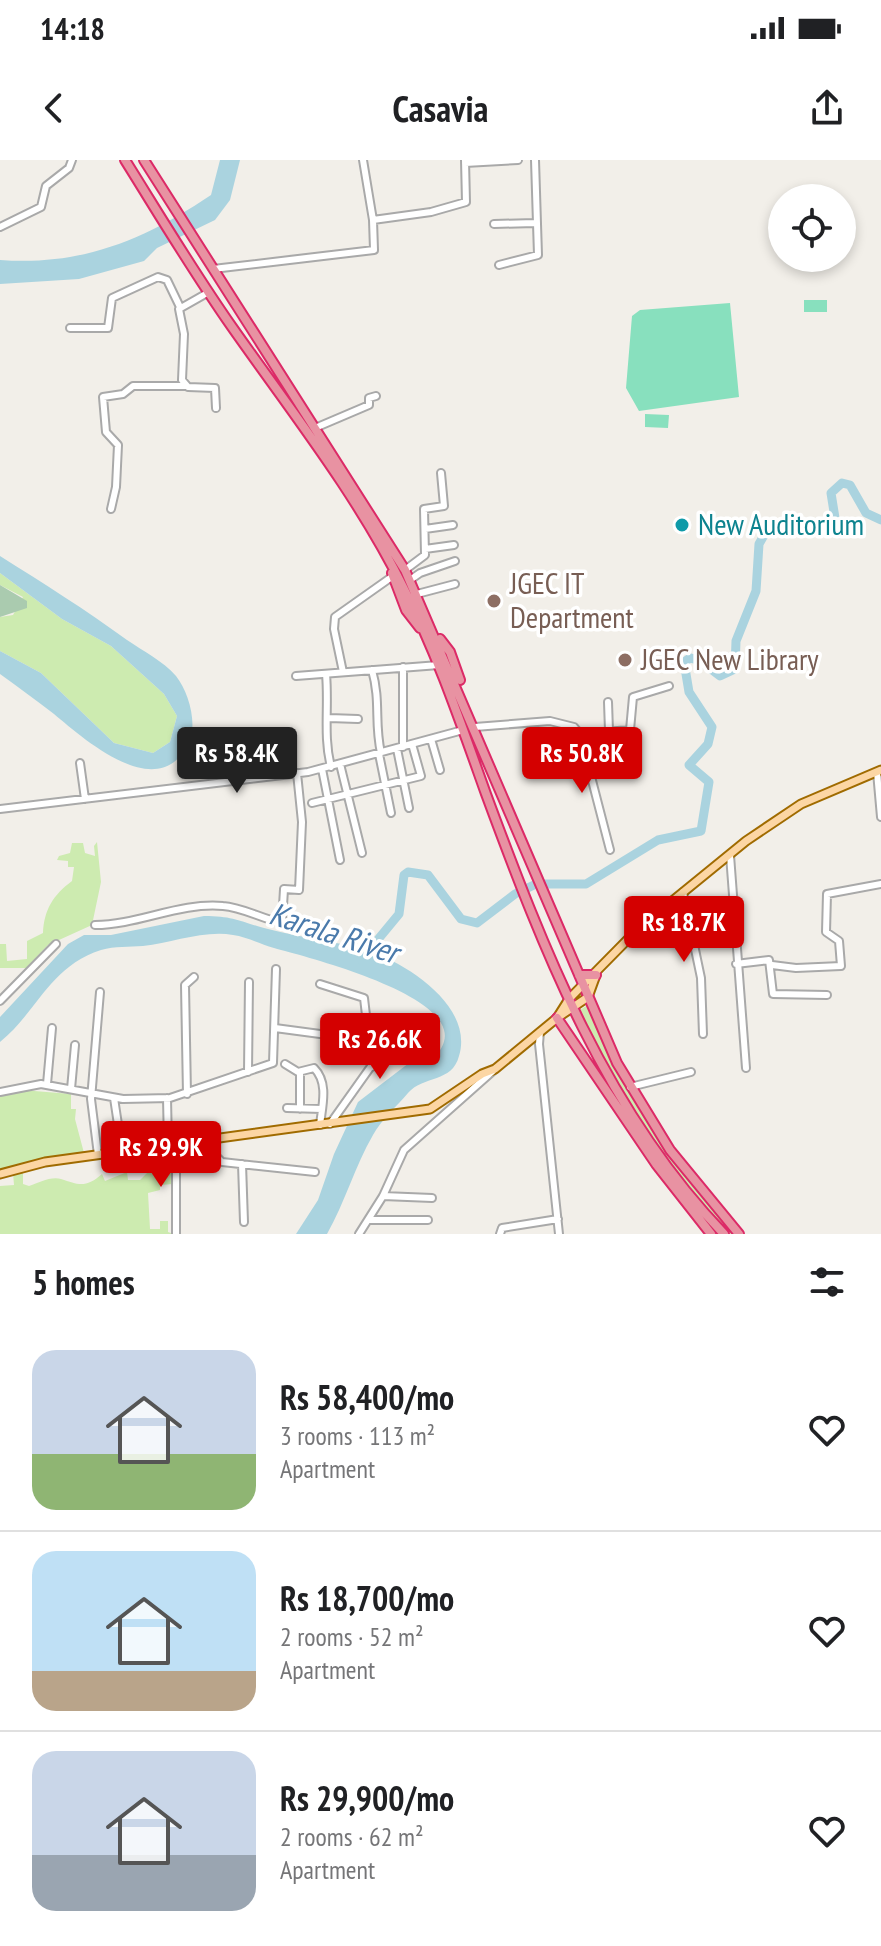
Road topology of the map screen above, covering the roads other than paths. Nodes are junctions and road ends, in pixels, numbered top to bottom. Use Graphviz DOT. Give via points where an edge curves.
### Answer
graph roads {
  1 [pos="72,160"];
  2 [pos="125,160"];
  3 [pos="144,160"];
  4 [pos="363,160"];
  5 [pos="518,160"];
  6 [pos="535,160"];
  7 [pos="465,161"];
  8 [pos="373,220"];
  9 [pos="535,223"];
  10 [pos="494,224"];
  11 [pos="0,227"];
  12 [pos="499,265"];
  13 [pos="213,269"];
  14 [pos="209,292"];
  15 [pos="180,307"];
  16 [pos="70,328"];
  17 [pos="185,386"];
  18 [pos="376,396"];
  19 [pos="216,408"];
  20 [pos="315,428"];
  21 [pos="441,473"];
  22 [pos="111,509"];
  23 [pos="453,525"];
  24 [pos="425,529"];
  25 [pos="454,545"];
  26 [pos="425,549"];
  27 [pos="388,559"];
  28 [pos="455,561"];
  29 [pos="405,570"];
  30 [pos="393,576"];
  31 [pos="410,580"];
  32 [pos="455,584"];
  33 [pos="417,594"];
  34 [pos="430,634"];
  35 [pos="439,665"];
  36 [pos="403,667"];
  37 [pos="372,670"];
  38 [pos="343,672"];
  39 [pos="326,674"];
  40 [pos="296,676"];
  41 [pos="669,686"];
  42 [pos="608,702"];
  43 [pos="329,718"];
  44 [pos="358,719"];
  45 [pos="475,727"];
  46 [pos="463,730"];
  47 [pos="609,731"];
  48 [pos="580,734"];
  49 [pos="431,739"];
  50 [pos="412,744"];
  51 [pos="400,748"];
  52 [pos="380,753"];
  53 [pos="80,763"];
  54 [pos="340,764"];
  55 [pos="331,767"];
  56 [pos="322,769"];
  57 [pos="440,770"];
  58 [pos="879,771"];
  59 [pos="297,773"];
  60 [pos="402,782"];
  61 [pos="385,787"];
  62 [pos="348,796"];
  63 [pos="85,799"];
  64 [pos="328,800"];
  65 [pos="312,803"];
  66 [pos="409,808"];
  67 [pos="0,809"];
  68 [pos="391,813"];
  69 [pos="881,817"];
  70 [pos="610,850"];
  71 [pos="362,853"];
  72 [pos="730,855"];
  73 [pos="340,860"];
  74 [pos="881,884"];
  75 [pos="683,892"];
  76 [pos="95,925"];
  77 [pos="56,944"];
  78 [pos="736,964"];
  79 [pos="772,965"];
  80 [pos="276,969"];
  81 [pos="578,974"];
  82 [pos="596,975"];
  83 [pos="194,977"];
  84 [pos="249,982"];
  85 [pos="320,984"];
  86 [pos="583,986"];
  87 [pos="100,992"];
  88 [pos="827,995"];
  89 [pos="588,997"];
  90 [pos="569,999"];
  91 [pos="0,1001"];
  92 [pos="573,1009"];
  93 [pos="557,1018"];
  94 [pos="404,1020"];
  95 [pos="52,1028"];
  96 [pos="275,1028"];
  97 [pos="369,1032"];
  98 [pos="540,1032"];
  99 [pos="584,1032"];
  100 [pos="703,1034"];
  101 [pos="530,1041"];
  102 [pos="539,1044"];
  103 [pos="75,1045"];
  104 [pos="285,1064"];
  105 [pos="372,1067"];
  106 [pos="746,1068"];
  107 [pos="495,1069"];
  108 [pos="248,1072"];
  109 [pos="300,1072"];
  110 [pos="691,1072"];
  111 [pos="47,1084"];
  112 [pos="630,1087"];
  113 [pos="71,1089"];
  114 [pos="0,1092"];
  115 [pos="92,1093"];
  116 [pos="187,1094"];
  117 [pos="114,1098"];
  118 [pos="167,1098"];
  119 [pos="287,1108"];
  120 [pos="300,1109"];
  121 [pos="322,1109"];
  122 [pos="330,1124"];
  123 [pos="320,1125"];
  124 [pos="215,1139"];
  125 [pos="172,1144"];
  126 [pos="122,1151"];
  127 [pos="98,1155"];
  128 [pos="242,1164"];
  129 [pos="315,1172"];
  130 [pos="0,1174"];
  131 [pos="383,1196"];
  132 [pos="432,1198"];
  133 [pos="558,1219"];
  134 [pos="370,1220"];
  135 [pos="428,1220"];
  136 [pos="244,1222"];
  137 [pos="176,1234"];
  138 [pos="359,1234"];
  139 [pos="500,1234"];
  140 [pos="559,1234"];
  141 [pos="711,1234"];
  142 [pos="724,1234"];
  143 [pos="739,1234"];
  1 -- 11 [label="street" via="46,186 41,207"];
  2 -- 14 [label="highway"];
  3 -- 13 [label="highway"];
  4 -- 8 [label="street"];
  5 -- 7 [label="street"];
  6 -- 9 [label="street"];
  7 -- 8 [label="street" via="466,202"];
  8 -- 13 [label="street" via="374,250"];
  9 -- 10 [label="street"];
  9 -- 12 [label="street" via="538,255"];
  13 -- 20 [label="highway"];
  14 -- 15 [label="street"];
  14 -- 27 [label="highway" via="287,401"];
  15 -- 16 [label="street" via="167,280 158,277 112,298 108,328"];
  15 -- 17 [label="street"];
  17 -- 19 [label="street" via="215,388"];
  17 -- 22 [label="street" via="133,386 123,394 103,397 106,432 118,445"];
  18 -- 20 [label="street" via="353,414"];
  20 -- 29 [label="highway"];
  21 -- 24 [label="street" via="444,506 424,509"];
  23 -- 24 [label="street"];
  24 -- 26 [label="street"];
  25 -- 26 [label="street"];
  26 -- 29 [label="street" via="425,555"];
  27 -- 30 [label="highway"];
  27 -- 34 [label="highway"];
  28 -- 31 [label="street"];
  29 -- 31 [label="highway"];
  30 -- 34 [label="highway" via="406,610"];
  30 -- 38 [label="street" via="335,617"];
  31 -- 33 [label="highway"];
  32 -- 33 [label="street"];
  33 -- 34 [label="highway"];
  34 -- 35 [label="highway"];
  34 -- 45 [label="highway"];
  35 -- 36 [label="street"];
  35 -- 46 [label="highway"];
  36 -- 37 [label="street"];
  36 -- 51 [label="street"];
  37 -- 38 [label="street"];
  37 -- 52 [label="street" via="380,700"];
  38 -- 39 [label="street"];
  39 -- 40 [label="street"];
  39 -- 43 [label="street"];
  41 -- 47 [label="street" via="633,697 632,728"];
  42 -- 47 [label="street"];
  43 -- 44 [label="street"];
  43 -- 55 [label="street" via="324,735"];
  45 -- 46 [label="highway"];
  45 -- 48 [label="street" via="550,721 574,727"];
  45 -- 81 [label="highway"];
  46 -- 49 [label="street"];
  46 -- 90 [label="highway"];
  47 -- 48 [label="street"];
  48 -- 70 [label="street"];
  49 -- 50 [label="street"];
  49 -- 57 [label="street"];
  50 -- 51 [label="street"];
  50 -- 60 [label="street" via="421,776"];
  51 -- 52 [label="street"];
  51 -- 60 [label="street"];
  52 -- 54 [label="street"];
  52 -- 61 [label="street"];
  53 -- 63 [label="street"];
  54 -- 55 [label="street"];
  54 -- 62 [label="street"];
  55 -- 56 [label="street"];
  56 -- 59 [label="street"];
  56 -- 64 [label="street"];
  58 -- 69 [label="street"];
  58 -- 72 [label="main road" via="782,815"];
  59 -- 63 [label="street"];
  59 -- 76 [label="street" via="302,822 299,890 284,889 282,923 222,905"];
  60 -- 61 [label="street"];
  60 -- 66 [label="street"];
  61 -- 62 [label="street"];
  61 -- 68 [label="street"];
  62 -- 64 [label="street"];
  62 -- 71 [label="street"];
  63 -- 67 [label="street"];
  64 -- 65 [label="street"];
  64 -- 73 [label="street"];
  72 -- 75 [label="main road"];
  72 -- 78 [label="street"];
  74 -- 79 [label="street" via="827,894 826,932 839,941 841,966"];
  75 -- 82 [label="main road" via="638,929"];
  75 -- 100 [label="street" via="701,978"];
  77 -- 91 [label="street"];
  78 -- 79 [label="street" via="767,960"];
  78 -- 106 [label="street"];
  79 -- 88 [label="street" via="773,994"];
  80 -- 96 [label="street"];
  81 -- 82 [label="highway"];
  81 -- 86 [label="highway"];
  82 -- 86 [label="main road"];
  82 -- 89 [label="main road"];
  83 -- 116 [label="street" via="185,985"];
  84 -- 108 [label="street"];
  85 -- 97 [label="street" via="363,997"];
  86 -- 89 [label="highway"];
  86 -- 90 [label="main road"];
  87 -- 115 [label="street"];
  89 -- 92 [label="main road"];
  89 -- 112 [label="highway"];
  90 -- 92 [label="highway"];
  90 -- 93 [label="main road"];
  92 -- 93 [label="main road"];
  92 -- 99 [label="highway"];
  93 -- 98 [label="main road"];
  93 -- 99 [label="highway" via="571,1018"];
  93 -- 141 [label="highway" via="656,1164"];
  94 -- 105 [label="street"];
  95 -- 111 [label="street"];
  96 -- 97 [label="street" via="320,1034"];
  96 -- 108 [label="street" via="275,1062"];
  97 -- 105 [label="street"];
  98 -- 101 [label="main road"];
  98 -- 102 [label="street"];
  99 -- 142 [label="highway" via="646,1137"];
  101 -- 102 [label="street"];
  101 -- 107 [label="main road"];
  102 -- 133 [label="street"];
  103 -- 113 [label="street"];
  104 -- 109 [label="street"];
  105 -- 122 [label="street"];
  107 -- 122 [label="main road" via="430,1109"];
  107 -- 131 [label="street" via="404,1150"];
  108 -- 116 [label="street"];
  109 -- 120 [label="street"];
  109 -- 121 [label="street" via="314,1068 319,1074"];
  110 -- 112 [label="street"];
  111 -- 113 [label="street"];
  111 -- 114 [label="street"];
  112 -- 143 [label="highway" via="670,1150"];
  113 -- 115 [label="street"];
  115 -- 117 [label="street"];
  115 -- 127 [label="street"];
  116 -- 118 [label="street"];
  117 -- 118 [label="street"];
  117 -- 126 [label="street"];
  118 -- 125 [label="street"];
  119 -- 120 [label="street"];
  120 -- 121 [label="street"];
  121 -- 123 [label="street"];
  122 -- 123 [label="main road"];
  123 -- 124 [label="main road"];
  124 -- 125 [label="main road"];
  124 -- 128 [label="street" via="219,1160"];
  125 -- 126 [label="main road"];
  125 -- 137 [label="street"];
  126 -- 127 [label="main road"];
  127 -- 130 [label="main road"];
  128 -- 129 [label="street"];
  128 -- 136 [label="street"];
  131 -- 132 [label="street"];
  131 -- 134 [label="street"];
  133 -- 139 [label="street" via="502,1228"];
  133 -- 140 [label="street"];
  134 -- 135 [label="street"];
  134 -- 138 [label="street"];
}
